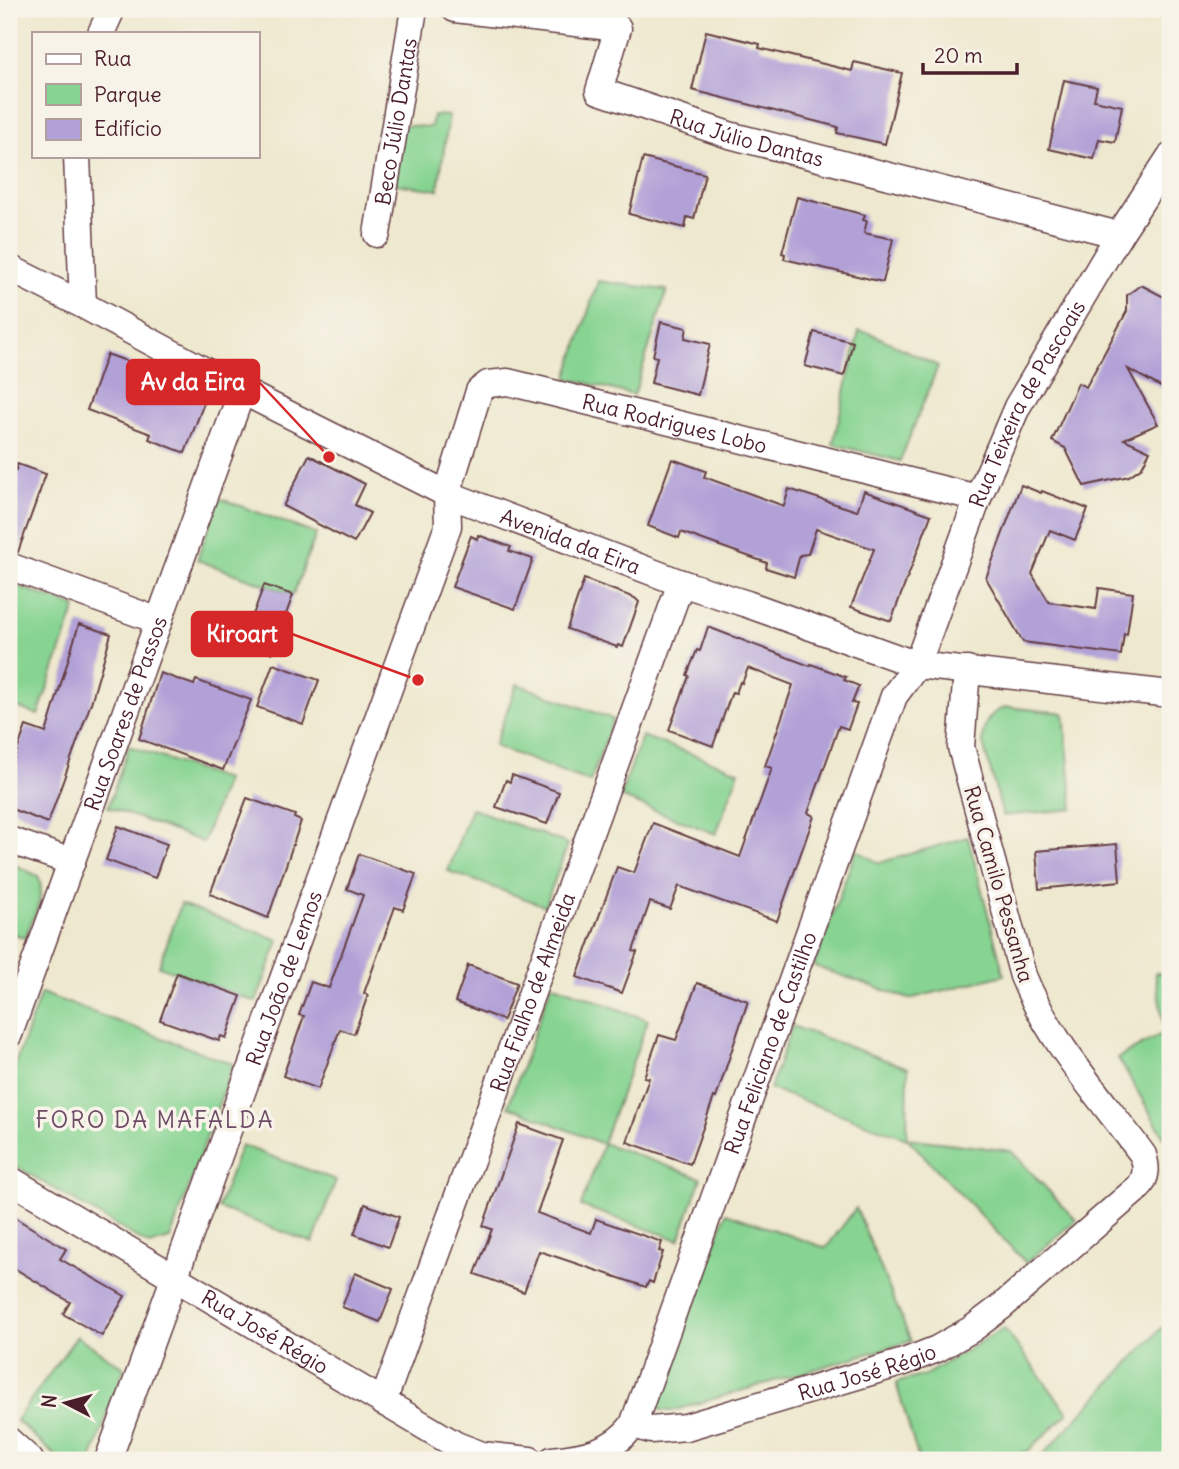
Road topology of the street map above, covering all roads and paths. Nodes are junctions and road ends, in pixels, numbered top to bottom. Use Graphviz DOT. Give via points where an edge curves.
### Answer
graph roads {
  1 [pos="112,9"];
  2 [pos="414,9"];
  3 [pos="455,9"];
  4 [pos="101,32"];
  5 [pos="1170,157"];
  6 [pos="77,158"];
  7 [pos="377,234"];
  8 [pos="1119,235"];
  9 [pos="9,268"];
  10 [pos="83,305"];
  11 [pos="242,391"];
  12 [pos="447,494"];
  13 [pos="978,498"];
  14 [pos="9,566"];
  15 [pos="681,583"];
  16 [pos="159,621"];
  17 [pos="917,665"];
  18 [pos="967,670"];
  19 [pos="1170,694"];
  20 [pos="9,840"];
  21 [pos="72,862"];
  22 [pos="9,1034"];
  23 [pos="9,1180"];
  24 [pos="1139,1187"];
  25 [pos="174,1278"];
  26 [pos="383,1402"];
  27 [pos="633,1425"];
  28 [pos="9,1441"];
  29 [pos="30,1460"];
  30 [pos="108,1460"];
  31 [pos="530,1460"];
  32 [pos="552,1460"];
  1 -- 4 [label="street"];
  2 -- 7 [label="street, Beco Júlio Dantas"];
  3 -- 8 [label="street, Rua Júlio Dantas" via="618,28 599,91 729,135"];
  5 -- 8 [label="street, Rua Teixeira de Pascoais"];
  6 -- 10 [label="street"];
  8 -- 13 [label="street, Rua Teixeira de Pascoais" via="1017,407"];
  9 -- 10 [label="street, Avenida da Eira"];
  10 -- 11 [label="street, Avenida da Eira"];
  11 -- 12 [label="street, Avenida da Eira"];
  11 -- 16 [label="street, Rua Soares de Passos"];
  12 -- 13 [label="street, Rua Rodrigues Lobo" via="479,391 488,384 508,382"];
  12 -- 15 [label="street, Avenida da Eira"];
  12 -- 25 [label="street, Rua João de Lemos" via="448,526"];
  13 -- 17 [label="street, Rua Teixeira de Pascoais"];
  14 -- 16 [label="street"];
  15 -- 17 [label="street, Avenida da Eira"];
  15 -- 26 [label="street, Rua Fialho de Almeida"];
  16 -- 21 [label="street, Rua Soares de Passos"];
  17 -- 18 [label="street, Avenida da Eira"];
  17 -- 27 [label="street, Rua Feliciano de Castilho" via="894,696"];
  18 -- 19 [label="street, Avenida da Eira"];
  18 -- 24 [label="street, Rua Camilo Pessanha" via="961,747 1023,976 1047,1025 1143,1156 1147,1167"];
  20 -- 21 [label="street"];
  21 -- 22 [label="street, Rua Soares de Passos"];
  23 -- 25 [label="street, Rua José Régio"];
  24 -- 27 [label="street, Rua José Régio" via="1001,1307 937,1349 686,1427 651,1430"];
  25 -- 26 [label="street, Rua José Régio"];
  25 -- 30 [label="street, Rua João de Lemos"];
  26 -- 31 [label="street, Rua José Régio" via="456,1445 482,1455"];
  27 -- 32 [label="street" via="600,1451"];
  28 -- 29 [label="street"];
}
